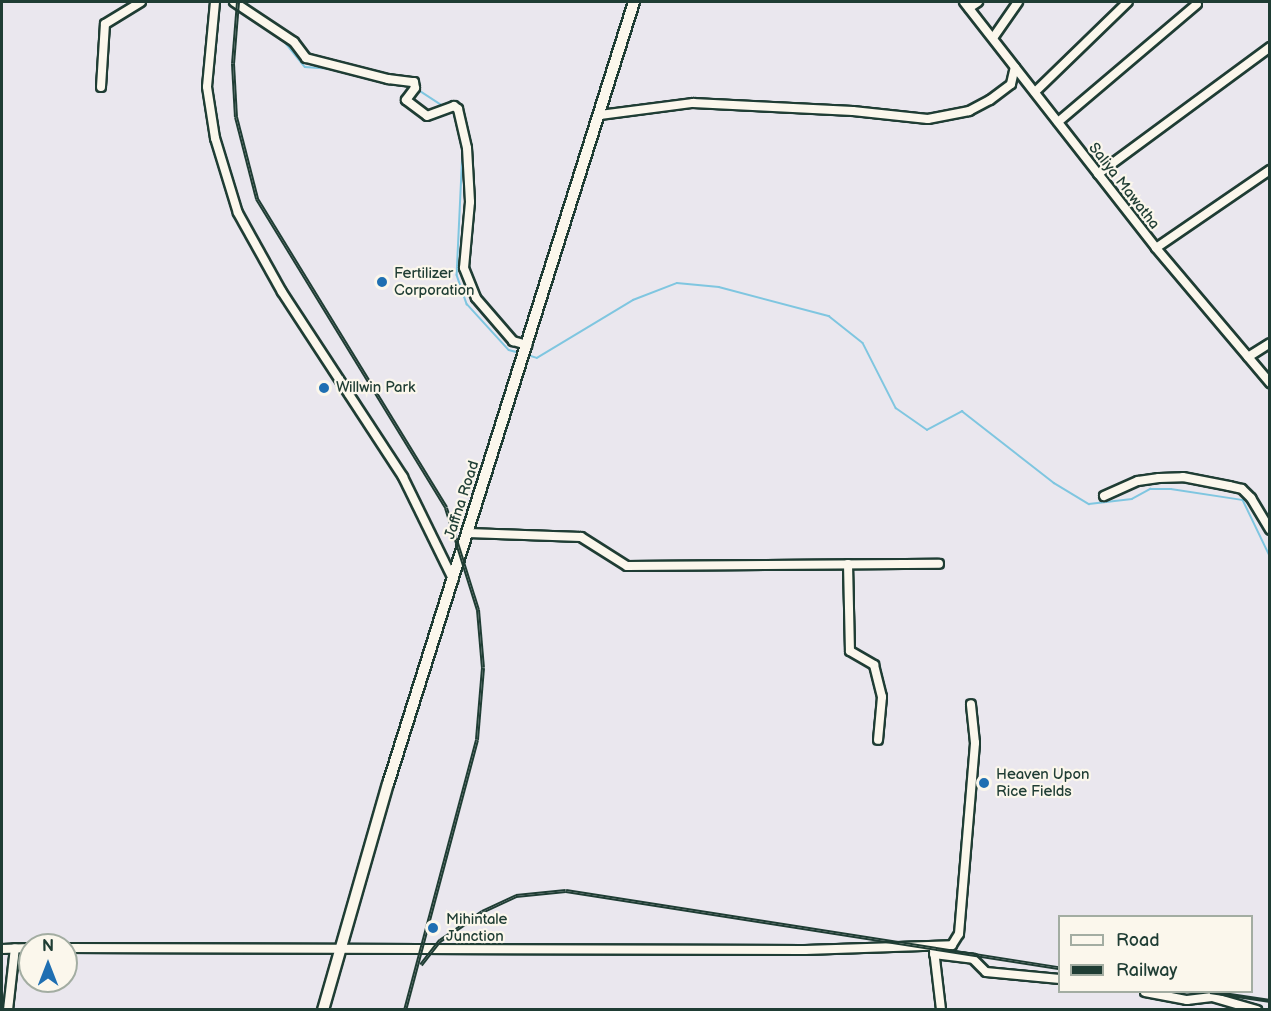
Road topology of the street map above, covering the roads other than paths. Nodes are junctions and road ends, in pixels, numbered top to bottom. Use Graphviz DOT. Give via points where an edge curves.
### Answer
graph roads {
  1 [pos="141,2"];
  2 [pos="215,2"];
  3 [pos="234,2"];
  4 [pos="634,2"];
  5 [pos="978,2"];
  6 [pos="1018,2"];
  7 [pos="1128,2"];
  8 [pos="1197,4"];
  9 [pos="967,5"];
  10 [pos="993,38"];
  11 [pos="1269,47"];
  12 [pos="1015,67"];
  13 [pos="101,87"];
  14 [pos="1035,92"];
  15 [pos="600,115"];
  16 [pos="1058,122"];
  17 [pos="1269,170"];
  18 [pos="1098,174"];
  19 [pos="1156,248"];
  20 [pos="1269,343"];
  21 [pos="525,352"];
  22 [pos="1248,357"];
  23 [pos="1269,383"];
  24 [pos="1104,496"];
  25 [pos="1269,530"];
  26 [pos="468,532"];
  27 [pos="848,564"];
  28 [pos="939,564"];
  29 [pos="453,579"];
  30 [pos="970,704"];
  31 [pos="878,740"];
  32 [pos="15,948"];
  33 [pos="78,948"];
  34 [pos="2,949"];
  35 [pos="340,950"];
  36 [pos="934,950"];
  37 [pos="1058,979"];
  38 [pos="1150,993"];
  39 [pos="8,1010"];
  40 [pos="323,1010"];
  41 [pos="941,1010"];
  42 [pos="1257,1010"];
  1 -- 13 [label="street" via="105,24"];
  2 -- 29 [label="street" via="207,87 215,138 238,213 282,292 403,477"];
  3 -- 21 [label="street" via="294,42 306,58 388,79 414,81 414,90 406,100 427,116 454,106 458,109 467,148 470,202 464,268 476,298"];
  4 -- 15 [label="highway, Jaffna Road"];
  5 -- 9 [label="street"];
  6 -- 10 [label="street"];
  7 -- 14 [label="street"];
  8 -- 16 [label="street"];
  9 -- 10 [label="street, Saliya Mawatha"];
  10 -- 12 [label="street, Saliya Mawatha"];
  11 -- 18 [label="street"];
  12 -- 14 [label="street, Saliya Mawatha"];
  12 -- 15 [label="street" via="1011,84 990,100 969,111 928,119 693,103"];
  14 -- 16 [label="street, Saliya Mawatha"];
  15 -- 21 [label="highway, Jaffna Road"];
  16 -- 18 [label="street, Saliya Mawatha"];
  17 -- 19 [label="street"];
  18 -- 19 [label="street, Saliya Mawatha"];
  19 -- 22 [label="street, Saliya Mawatha"];
  20 -- 22 [label="street"];
  21 -- 26 [label="highway, Jaffna Road"];
  22 -- 23 [label="street, Saliya Mawatha"];
  24 -- 25 [label="street" via="1138,481 1160,478 1183,477 1228,486 1242,489 1251,498"];
  26 -- 27 [label="street" via="581,537 627,566"];
  26 -- 29 [label="highway, Jaffna Road"];
  27 -- 28 [label="street"];
  27 -- 31 [label="street" via="850,651 874,665 882,697"];
  29 -- 35 [label="highway, Jaffna Road"];
  30 -- 36 [label="street" via="975,743 959,934 954,944"];
  32 -- 34 [label="street"];
  32 -- 39 [label="street"];
  33 -- 35 [label="street"];
  35 -- 36 [label="street" via="423,947 494,951"];
  35 -- 40 [label="highway, Jaffna Road"];
  36 -- 37 [label="street" via="973,959 986,972"];
  36 -- 41 [label="street"];
  38 -- 42 [label="street" via="1187,1000 1212,997"];
}
